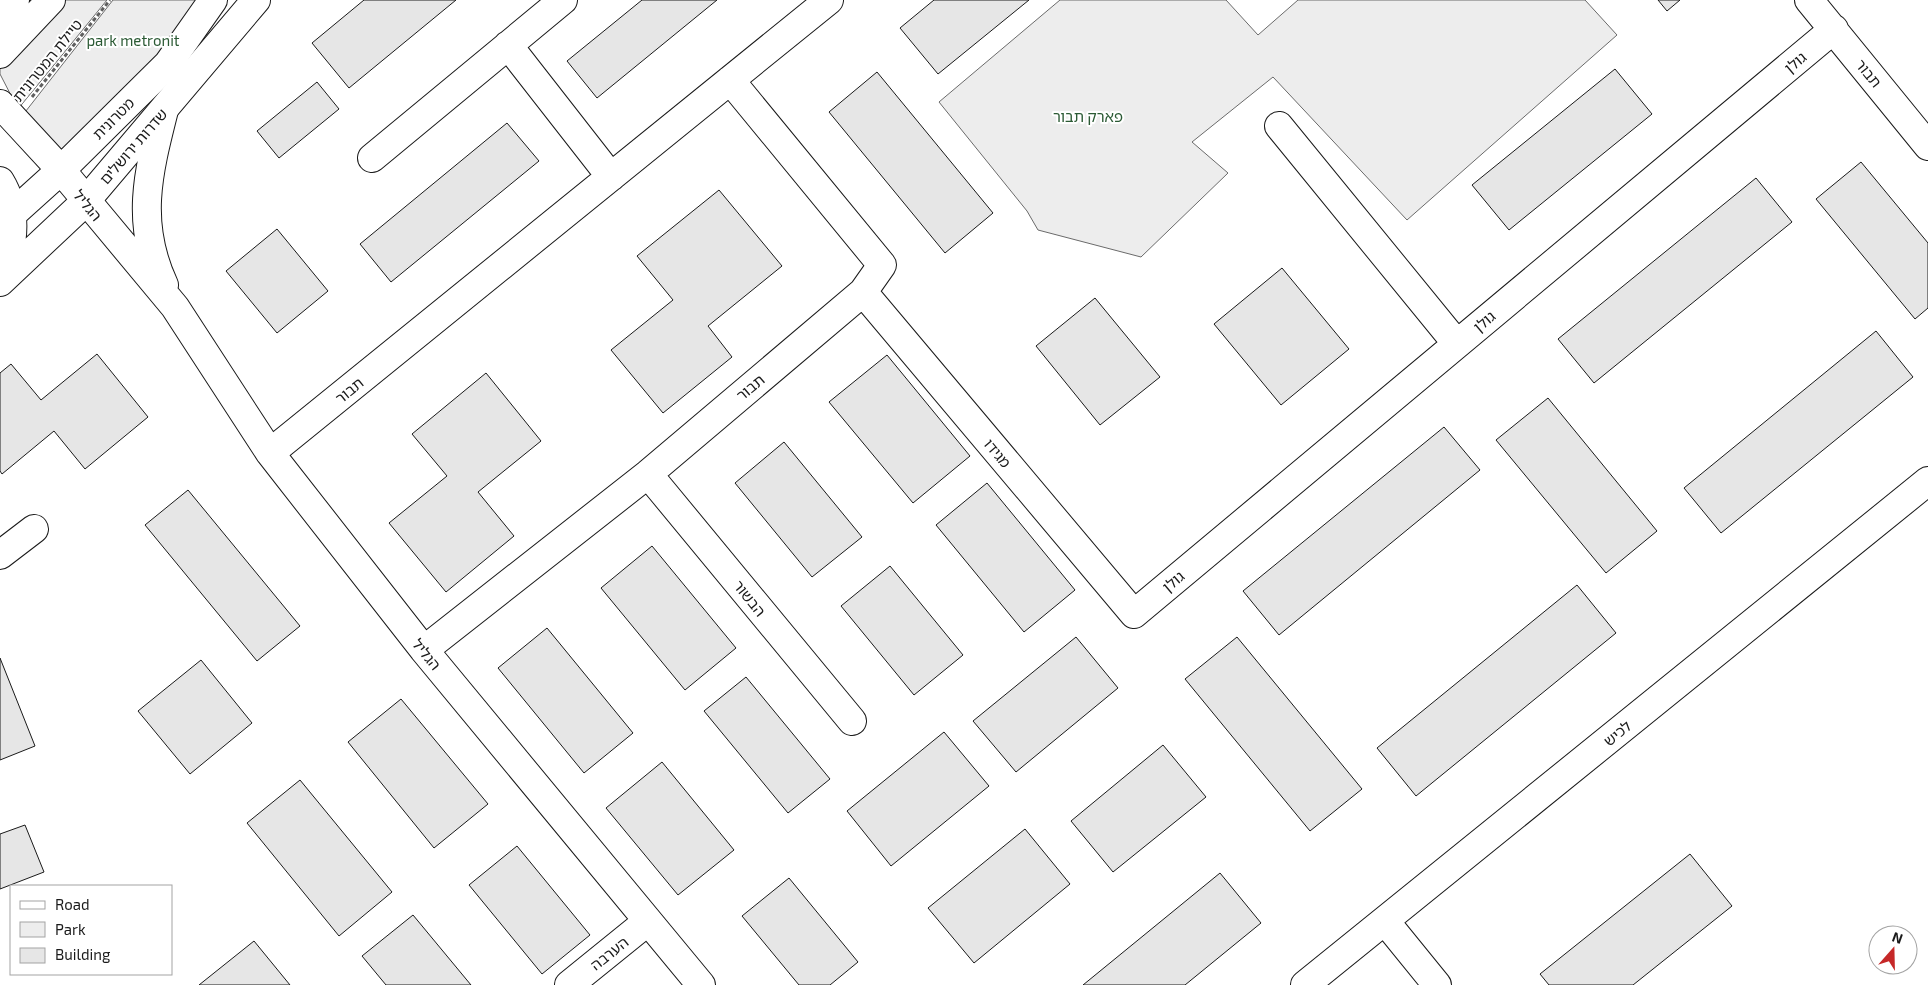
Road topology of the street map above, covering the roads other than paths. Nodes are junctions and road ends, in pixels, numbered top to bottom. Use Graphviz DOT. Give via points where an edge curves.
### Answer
graph roads {
  1 [pos="5,0"];
  2 [pos="15,0"];
  3 [pos="51,0"];
  4 [pos="213,0"];
  5 [pos="256,0"];
  6 [pos="563,0"];
  7 [pos="829,0"];
  8 [pos="1809,0"];
  9 [pos="0,5"];
  10 [pos="0,27"];
  11 [pos="1834,29"];
  12 [pos="508,45"];
  13 [pos="0,54"];
  14 [pos="730,80"];
  15 [pos="164,110"];
  16 [pos="7,112"];
  17 [pos="1279,126"];
  18 [pos="1928,146"];
  19 [pos="372,158"];
  20 [pos="61,170"];
  21 [pos="611,177"];
  22 [pos="0,180"];
  23 [pos="85,202"];
  24 [pos="6,219"];
  25 [pos="0,271"];
  26 [pos="0,282"];
  27 [pos="863,292"];
  28 [pos="174,307"];
  29 [pos="1457,344"];
  30 [pos="270,454"];
  31 [pos="648,474"];
  32 [pos="1928,481"];
  33 [pos="34,528"];
  34 [pos="0,556"];
  35 [pos="1134,614"];
  36 [pos="424,650"];
  37 [pos="852,721"];
  38 [pos="648,921"];
  39 [pos="1385,921"];
  40 [pos="569,985"];
  41 [pos="701,985"];
  42 [pos="1305,985"];
  43 [pos="1437,985"];
  1 -- 9 [label="street"];
  2 -- 10 [label="street"];
  3 -- 13 [label="street"];
  4 -- 20 [label="street, מטרונית" via="168,64"];
  5 -- 15 [label="street, שדרות ירושלים"];
  6 -- 12 [label="street"];
  7 -- 14 [label="street, תבור"];
  8 -- 11 [label="street, תבור"];
  11 -- 18 [label="street, תבור"];
  11 -- 29 [label="street, גולן"];
  12 -- 19 [label="street"];
  12 -- 21 [label="street"];
  14 -- 21 [label="street, תבור"];
  14 -- 27 [label="street, תבור" via="882,265"];
  15 -- 23 [label="street, שדרות ירושלים"];
  15 -- 28 [label="street, הגליל" via="146,196 147,225 154,264"];
  16 -- 20 [label="street, הגליל"];
  17 -- 29 [label="street"];
  20 -- 23 [label="street, הגליל"];
  20 -- 24 [label="street, מטרונית"];
  21 -- 30 [label="street, תבור"];
  22 -- 24 [label="street" via="6,190"];
  23 -- 26 [label="street, שדרות ירושלים"];
  23 -- 28 [label="street, הגליל"];
  24 -- 25 [label="street" via="12,240"];
  27 -- 31 [label="street, תבור"];
  27 -- 35 [label="street, מגידו"];
  28 -- 30 [label="street, הגליל"];
  29 -- 35 [label="street, גולן"];
  30 -- 36 [label="street, הגליל"];
  31 -- 36 [label="street, תבור"];
  31 -- 37 [label="street, הבשור"];
  32 -- 39 [label="street, לכיש"];
  33 -- 34 [label="street"];
  36 -- 38 [label="street, הגליל"];
  38 -- 40 [label="street, הערבה"];
  38 -- 41 [label="street, הגליל"];
  39 -- 42 [label="street, לכיש"];
  39 -- 43 [label="street"];
}
